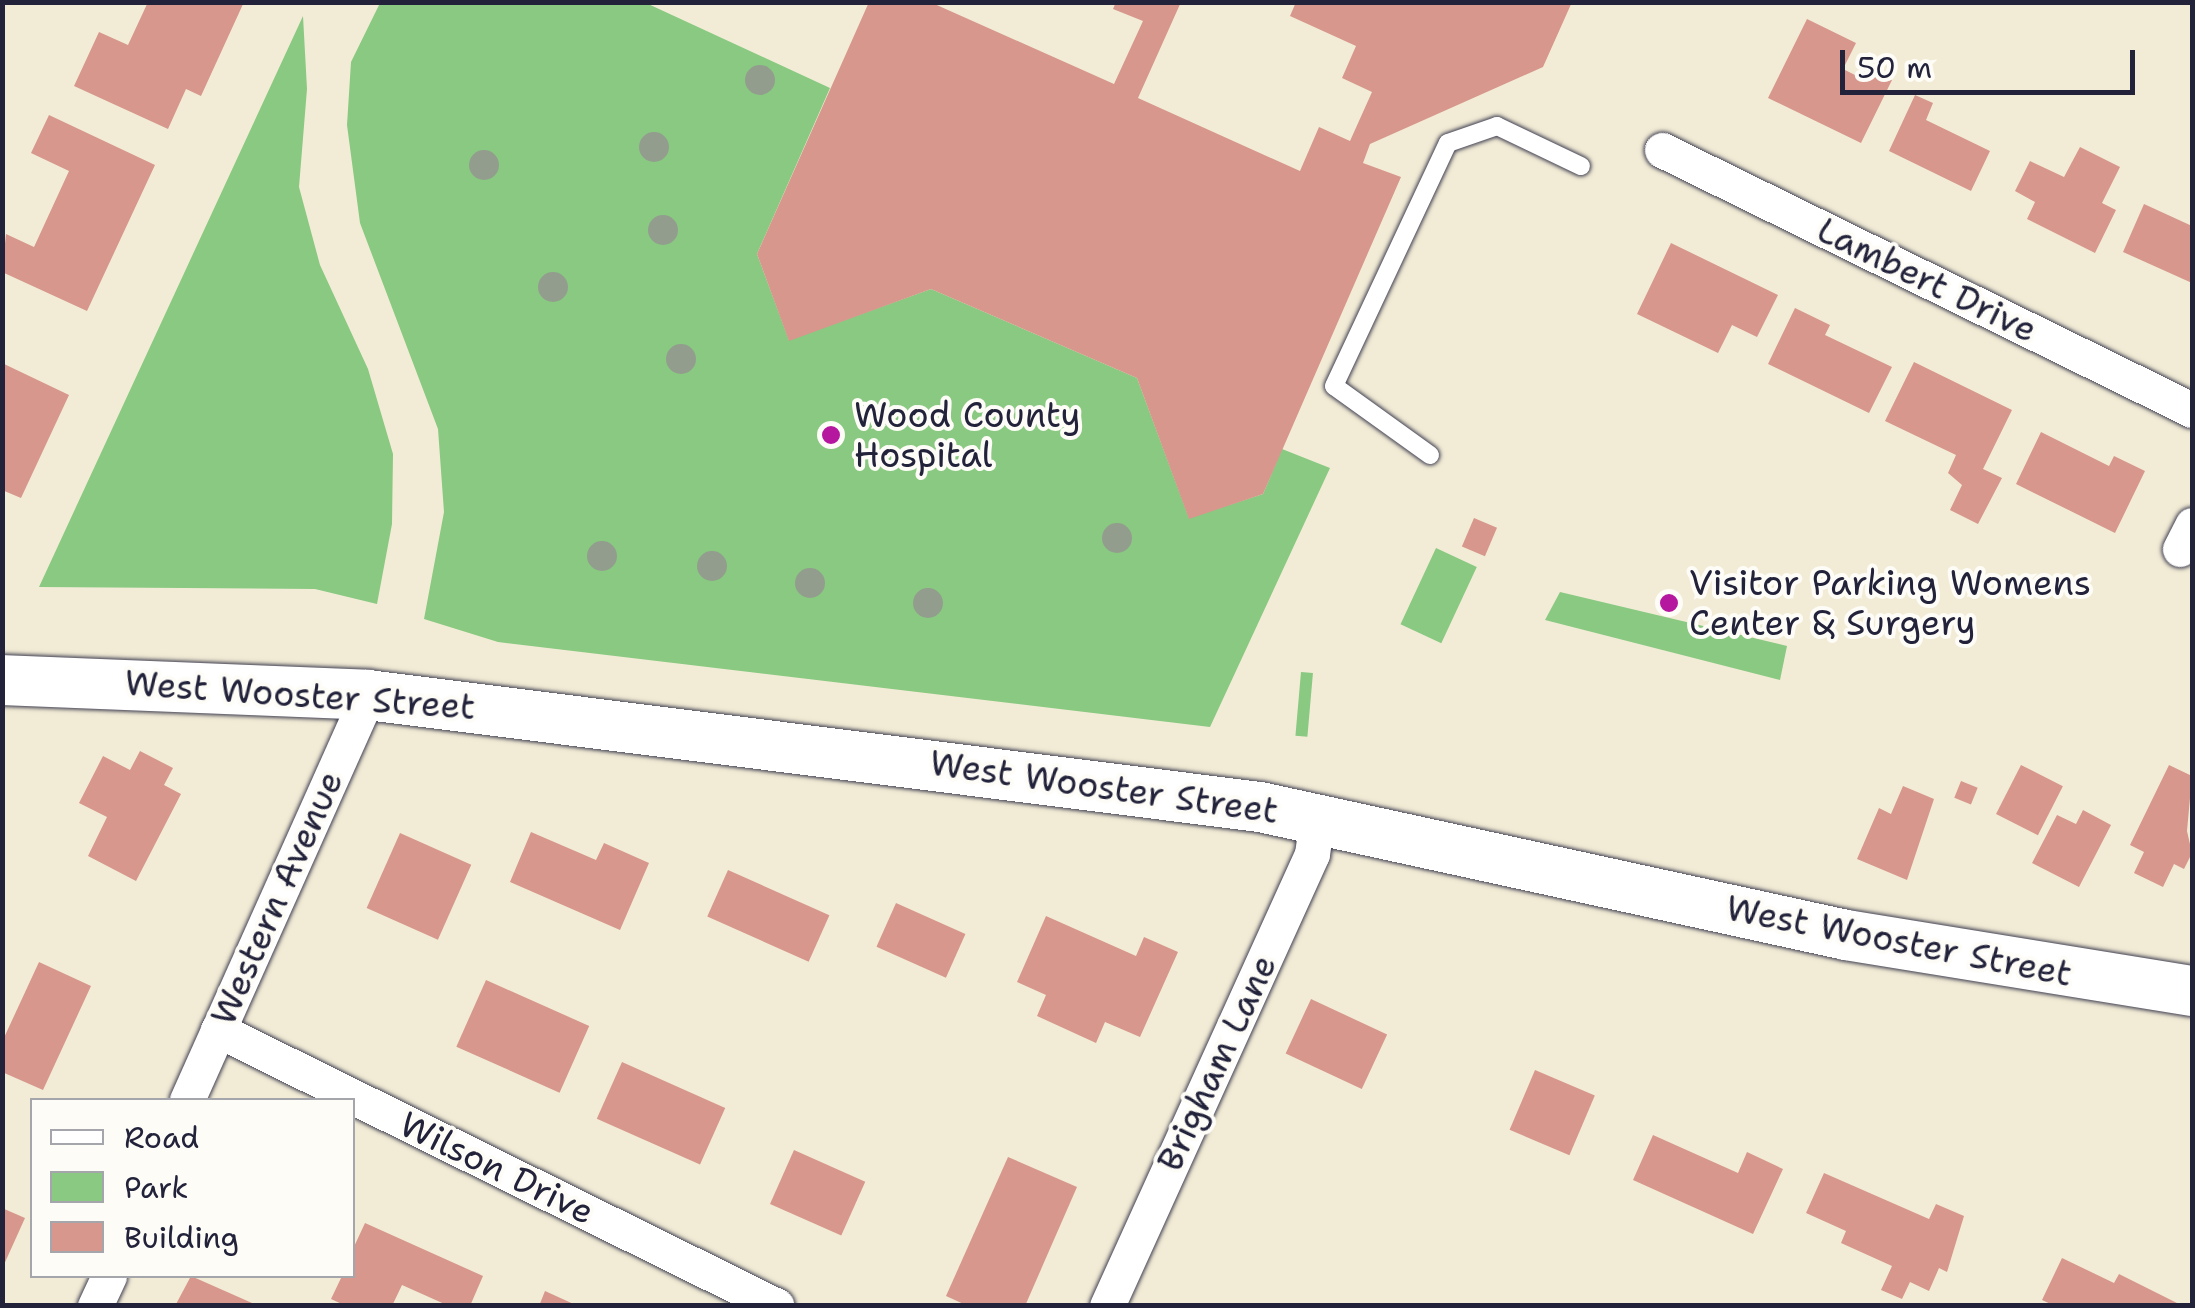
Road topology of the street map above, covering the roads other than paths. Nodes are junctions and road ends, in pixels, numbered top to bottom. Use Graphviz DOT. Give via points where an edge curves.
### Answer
graph roads {
  1 [pos="1662,150"];
  2 [pos="1582,166"];
  3 [pos="2192,410"];
  4 [pos="1430,455"];
  5 [pos="2,680"];
  6 [pos="368,694"];
  7 [pos="1317,817"];
  8 [pos="2192,991"];
  9 [pos="218,1030"];
  10 [pos="188,1098"];
  11 [pos="108,1278"];
  12 [pos="96,1306"];
  13 [pos="777,1306"];
  14 [pos="1106,1306"];
  1 -- 3 [label="street, Lambert Drive"];
  2 -- 4 [label="lane" via="1497,126 1448,143 1334,386"];
  5 -- 6 [label="main road, West Wooster Street"];
  6 -- 7 [label="main road, West Wooster Street"];
  6 -- 9 [label="street, Western Avenue"];
  7 -- 8 [label="main road, West Wooster Street" via="1846,934"];
  7 -- 14 [label="street, Brigham Lane" via="1312,854"];
  9 -- 10 [label="street, Western Avenue"];
  9 -- 13 [label="street, Wilson Drive"];
  11 -- 12 [label="street"];
}
